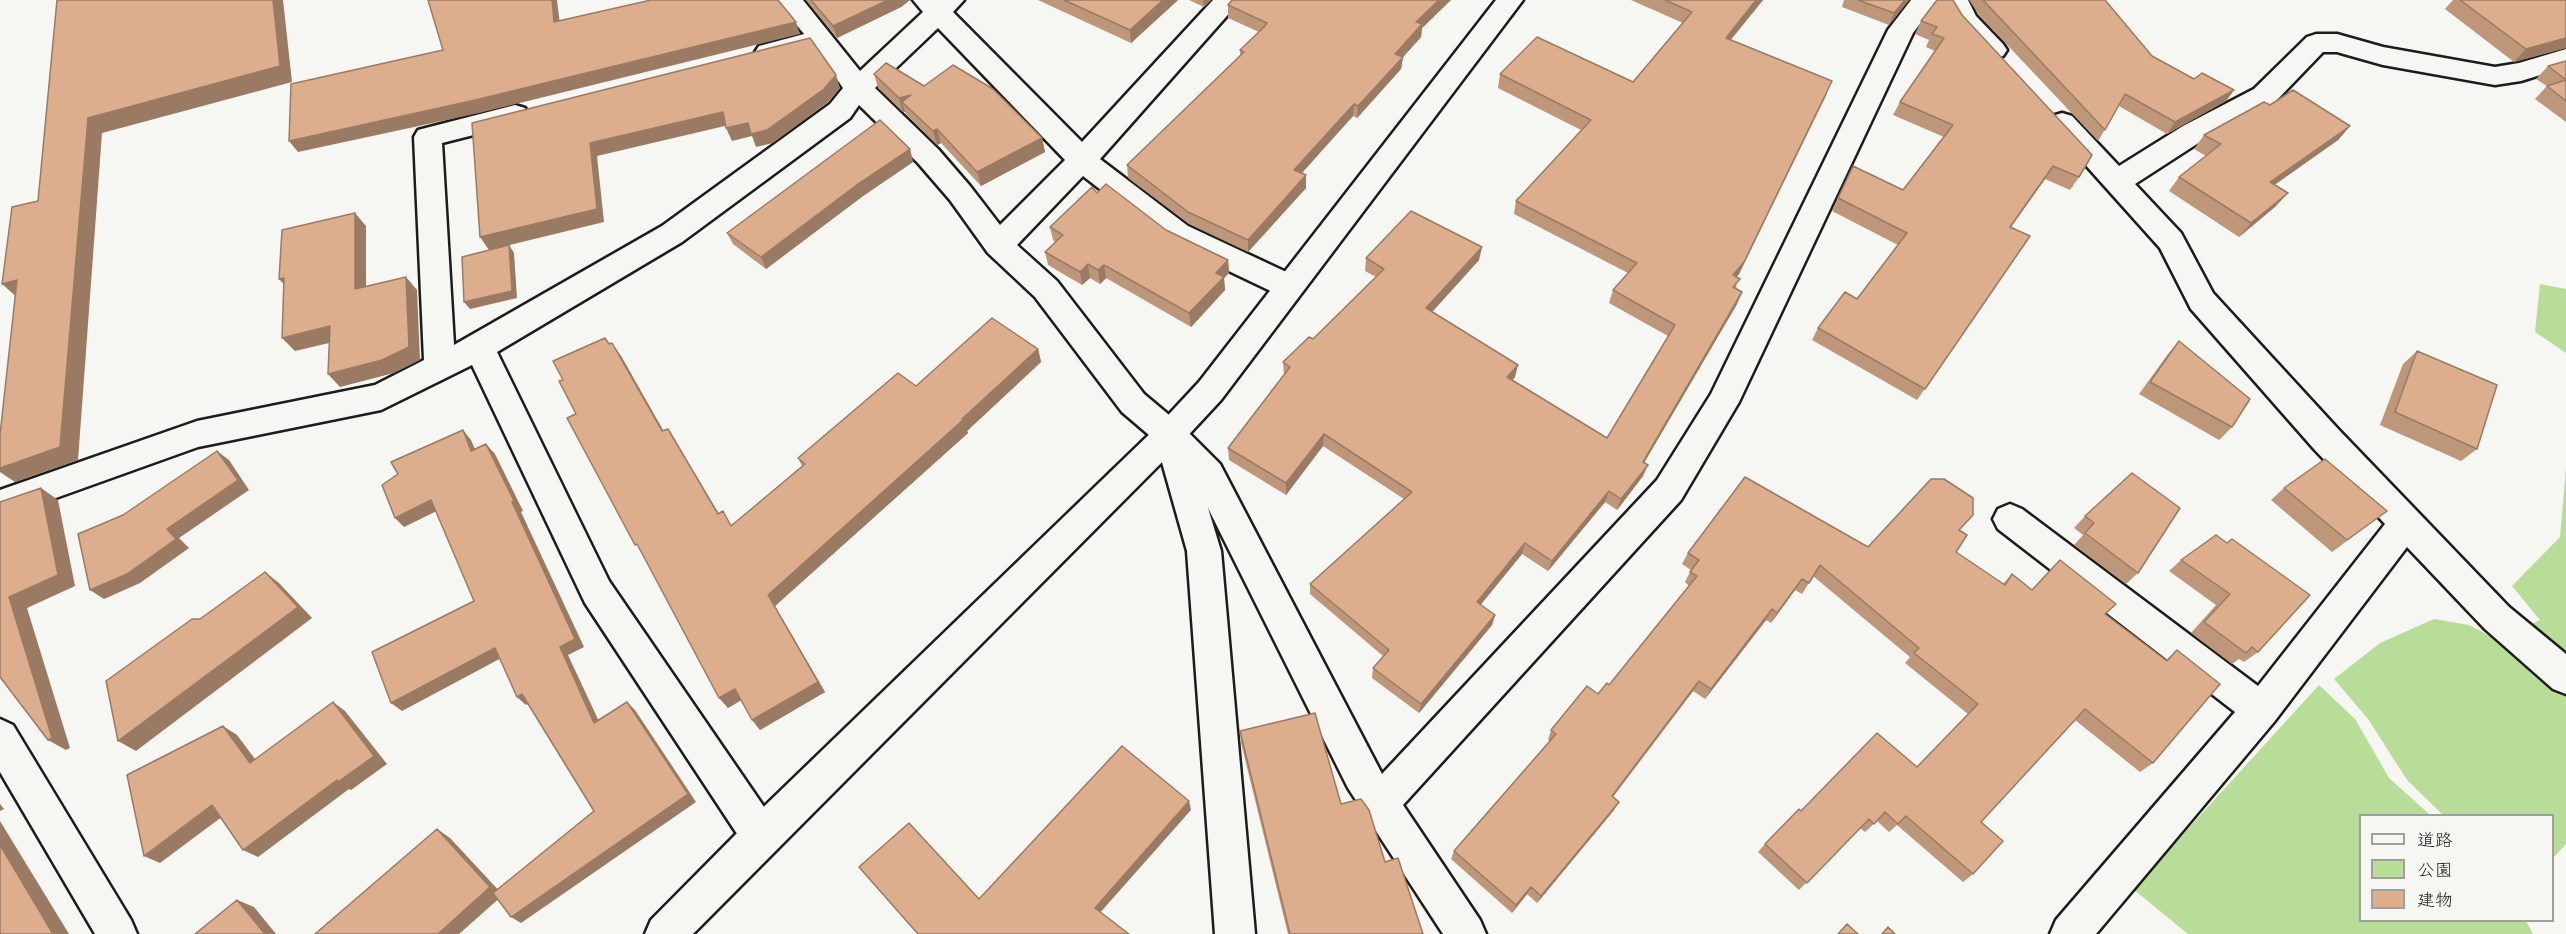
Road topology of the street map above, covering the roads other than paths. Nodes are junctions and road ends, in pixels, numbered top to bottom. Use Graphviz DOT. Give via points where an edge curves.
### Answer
graph roads {
  1 [pos="789,0"];
  2 [pos="1228,0"];
  3 [pos="1510,0"];
  4 [pos="1925,0"];
  5 [pos="1955,0"];
  6 [pos="938,4"];
  7 [pos="822,39"];
  8 [pos="2566,58"];
  9 [pos="741,59"];
  10 [pos="2012,70"];
  11 [pos="858,88"];
  12 [pos="2043,103"];
  13 [pos="544,108"];
  14 [pos="1082,160"];
  15 [pos="2116,182"];
  16 [pos="998,245"];
  17 [pos="1288,286"];
  18 [pos="479,347"];
  19 [pos="440,367"];
  20 [pos="1170,435"];
  21 [pos="0,504"];
  22 [pos="2010,519"];
  23 [pos="2406,523"];
  24 [pos="2566,677"];
  25 [pos="2261,710"];
  26 [pos="0,737"];
  27 [pos="1381,802"];
  28 [pos="761,836"];
  29 [pos="117,934"];
  30 [pos="665,934"];
  31 [pos="1235,934"];
  32 [pos="1466,934"];
  33 [pos="2070,934"];
  1 -- 7 [label="street"];
  2 -- 14 [label="street"];
  3 -- 17 [label="street"];
  4 -- 27 [label="street" via="1901,30 1723,402 1669,490"];
  5 -- 10 [label="street" via="1966,21"];
  6 -- 11 [label="street"];
  6 -- 14 [label="street"];
  7 -- 9 [label="street"];
  7 -- 11 [label="street"];
  8 -- 15 [label="street" via="2495,76 2383,56 2337,43 2316,43 2264,96 2193,133"];
  11 -- 16 [label="street" via="928,156"];
  11 -- 18 [label="street" via="840,111 672,234"];
  12 -- 15 [label="street"];
  13 -- 19 [label="street" via="428,137"];
  14 -- 16 [label="street"];
  14 -- 17 [label="street" via="1178,234"];
  15 -- 23 [label="street" via="2171,241 2202,301"];
  16 -- 20 [label="street" via="1046,289 1133,403"];
  17 -- 20 [label="street" via="1210,390"];
  18 -- 19 [label="street"];
  18 -- 28 [label="street" via="597,592"];
  19 -- 21 [label="street" via="381,397 197,434"];
  20 -- 27 [label="street" via="1208,474 1361,775"];
  20 -- 28 [label="street"];
  20 -- 31 [label="street" via="1204,551"];
  22 -- 25 [label="street"];
  23 -- 24 [label="street" via="2497,618"];
  23 -- 25 [label="street"];
  25 -- 33 [label="street"];
  26 -- 29 [label="street"];
  27 -- 32 [label="street"];
  28 -- 30 [label="street"];
}
